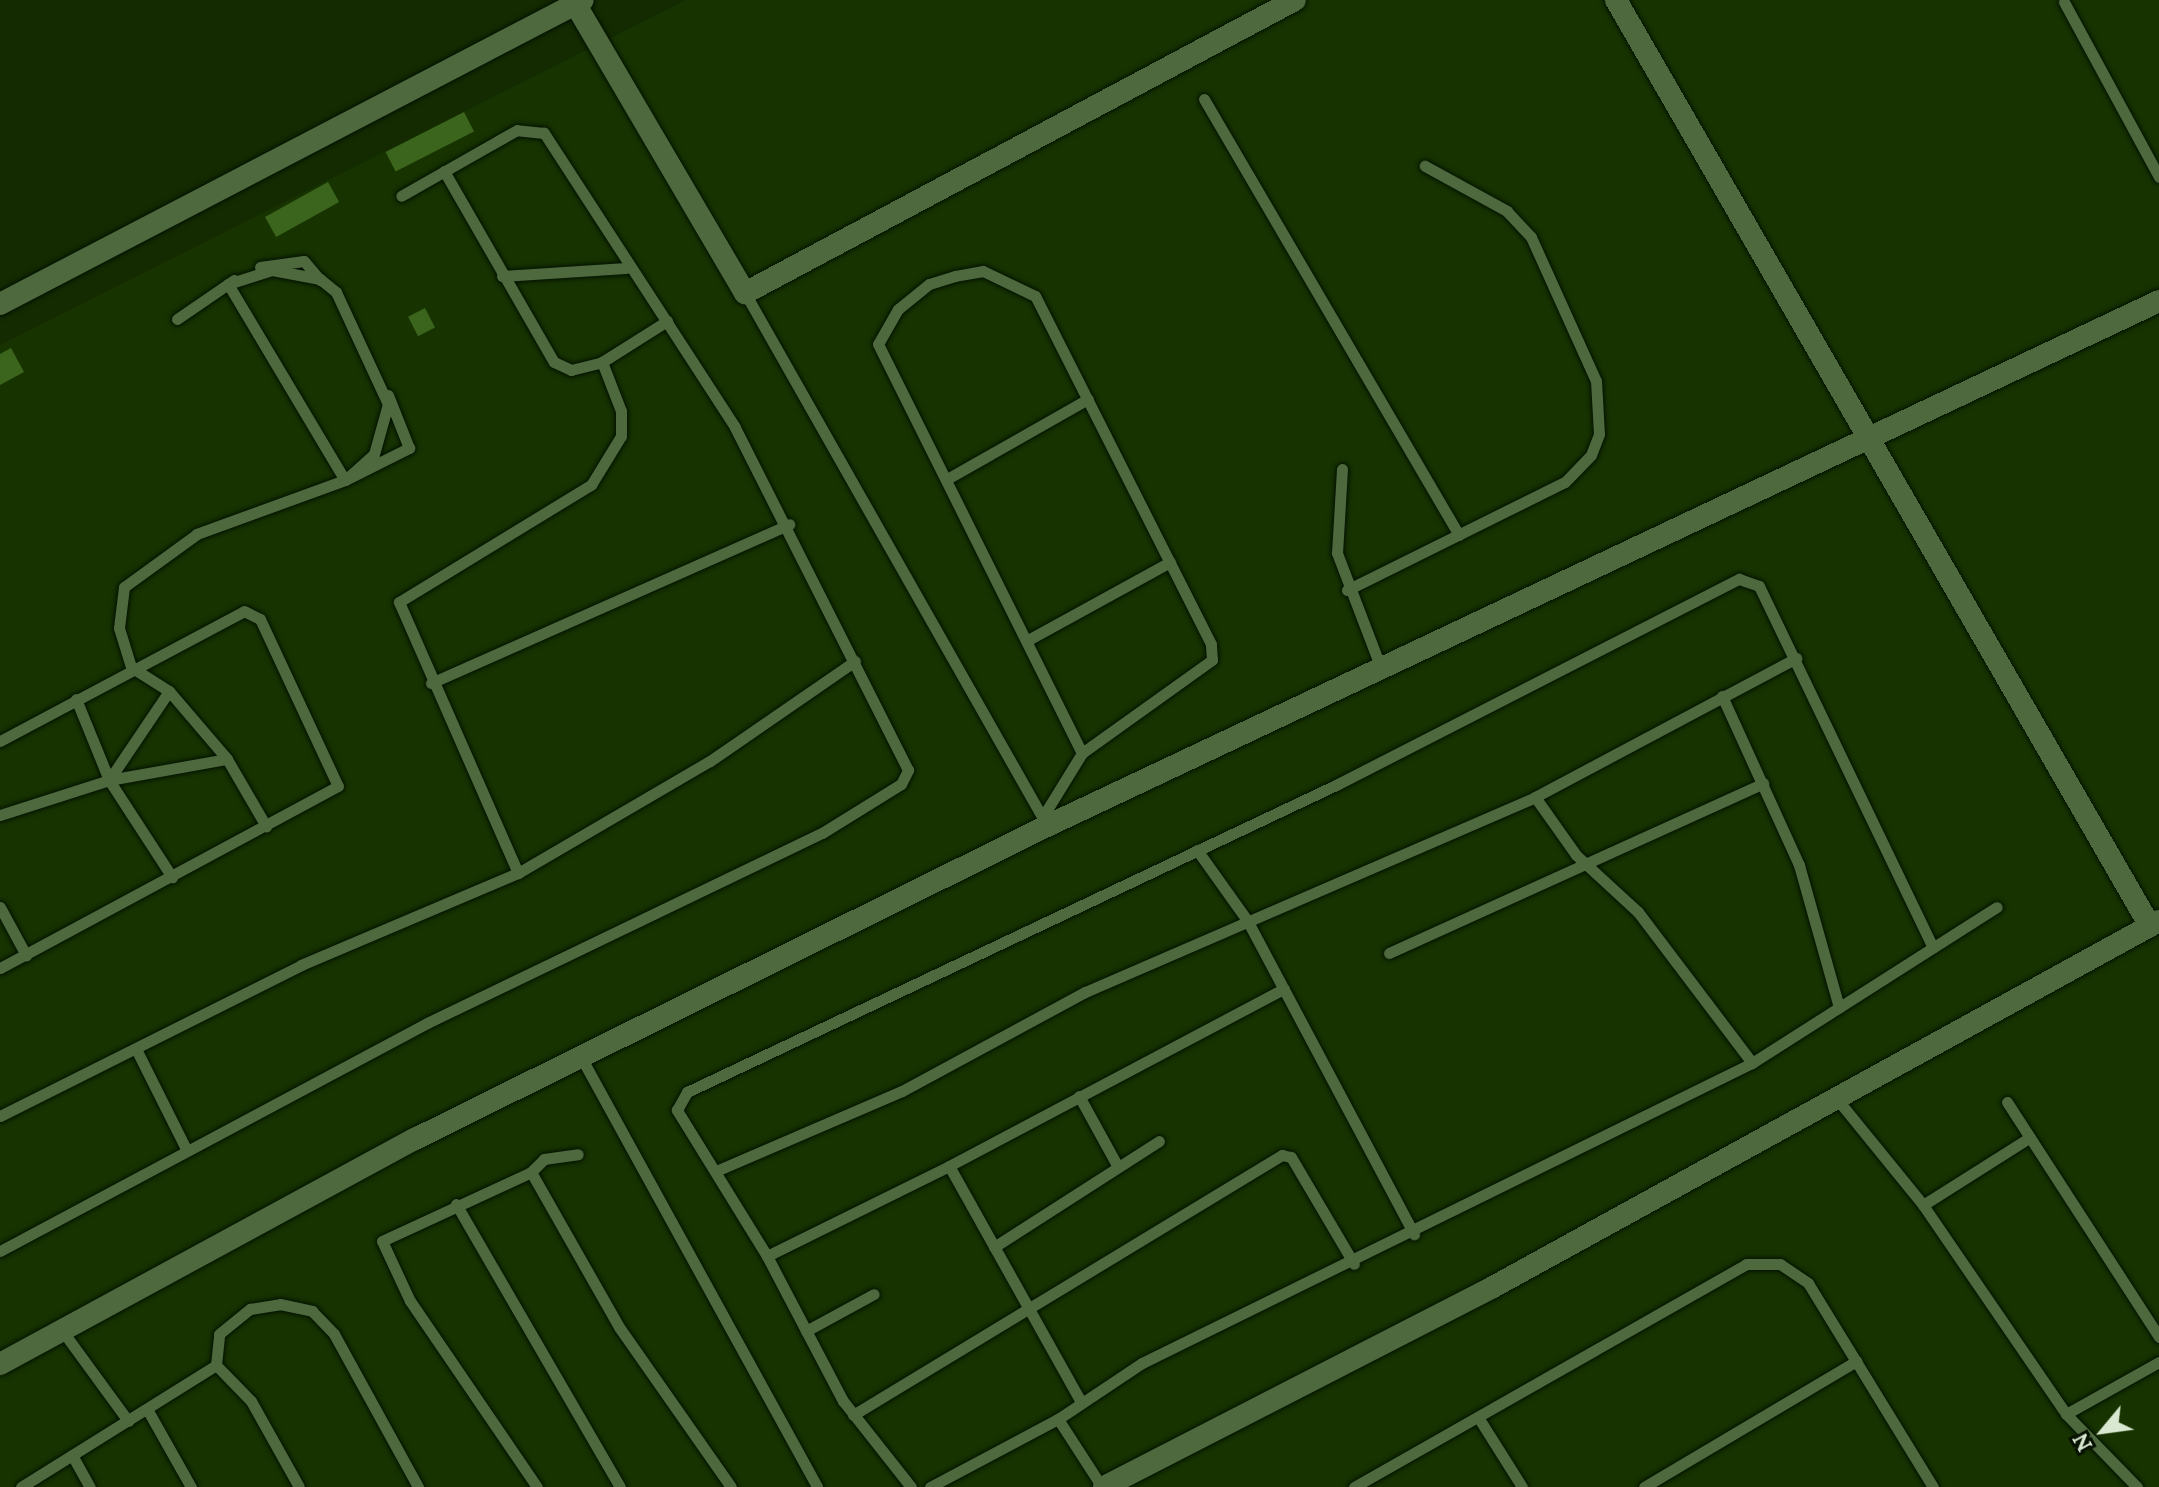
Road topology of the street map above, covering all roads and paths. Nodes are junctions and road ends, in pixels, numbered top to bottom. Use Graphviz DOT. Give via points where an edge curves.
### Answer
graph roads {
  1 [pos="1295,0"];
  2 [pos="1616,0"];
  3 [pos="577,2"];
  4 [pos="2064,2"];
  5 [pos="1204,99"];
  6 [pos="1425,166"];
  7 [pos="444,171"];
  8 [pos="2159,177"];
  9 [pos="401,196"];
  10 [pos="626,268"];
  11 [pos="502,276"];
  12 [pos="228,284"];
  13 [pos="745,293"];
  14 [pos="2159,301"];
  15 [pos="0,304"];
  16 [pos="177,319"];
  17 [pos="667,321"];
  18 [pos="602,362"];
  19 [pos="1088,399"];
  20 [pos="1870,441"];
  21 [pos="1342,469"];
  22 [pos="947,479"];
  23 [pos="345,480"];
  24 [pos="789,524"];
  25 [pos="1459,535"];
  26 [pos="1170,562"];
  27 [pos="1347,590"];
  28 [pos="1028,640"];
  29 [pos="1796,658"];
  30 [pos="855,661"];
  31 [pos="131,667"];
  32 [pos="1381,668"];
  33 [pos="431,683"];
  34 [pos="169,691"];
  35 [pos="1722,696"];
  36 [pos="76,699"];
  37 [pos="0,741"];
  38 [pos="1082,753"];
  39 [pos="227,759"];
  40 [pos="109,780"];
  41 [pos="1763,783"];
  42 [pos="1535,797"];
  43 [pos="0,815"];
  44 [pos="1045,822"];
  45 [pos="266,826"];
  46 [pos="1197,850"];
  47 [pos="1585,861"];
  48 [pos="518,873"];
  49 [pos="172,877"];
  50 [pos="0,907"];
  51 [pos="1997,907"];
  52 [pos="1247,920"];
  53 [pos="2156,927"];
  54 [pos="1933,947"];
  55 [pos="1389,953"];
  56 [pos="26,955"];
  57 [pos="0,968"];
  58 [pos="1284,989"];
  59 [pos="1839,1007"];
  60 [pos="136,1049"];
  61 [pos="582,1059"];
  62 [pos="1752,1063"];
  63 [pos="1079,1096"];
  64 [pos="1837,1099"];
  65 [pos="2007,1102"];
  66 [pos="0,1116"];
  67 [pos="2029,1138"];
  68 [pos="1159,1141"];
  69 [pos="185,1147"];
  70 [pos="578,1154"];
  71 [pos="949,1166"];
  72 [pos="1118,1167"];
  73 [pos="716,1171"];
  74 [pos="531,1172"];
  75 [pos="456,1204"];
  76 [pos="1923,1205"];
  77 [pos="1414,1234"];
  78 [pos="994,1247"];
  79 [pos="0,1251"];
  80 [pos="767,1256"];
  81 [pos="1354,1264"];
  82 [pos="874,1294"];
  83 [pos="1028,1308"];
  84 [pos="61,1329"];
  85 [pos="806,1331"];
  86 [pos="2159,1337"];
  87 [pos="1856,1361"];
  88 [pos="2159,1362"];
  89 [pos="0,1364"];
  90 [pos="216,1365"];
  91 [pos="1081,1402"];
  92 [pos="147,1409"];
  93 [pos="2066,1414"];
  94 [pos="853,1415"];
  95 [pos="1478,1417"];
  96 [pos="1058,1419"];
  97 [pos="128,1421"];
  98 [pos="72,1455"];
  99 [pos="21,1487"];
  100 [pos="90,1487"];
  101 [pos="191,1487"];
  102 [pos="299,1487"];
  103 [pos="418,1487"];
  104 [pos="537,1487"];
  105 [pos="620,1487"];
  106 [pos="731,1487"];
  107 [pos="817,1487"];
  108 [pos="911,1487"];
  109 [pos="930,1487"];
  110 [pos="1103,1487"];
  111 [pos="1354,1487"];
  112 [pos="1522,1487"];
  113 [pos="1644,1487"];
  114 [pos="1933,1487"];
  115 [pos="2137,1487"];
  1 -- 13 [label="street"];
  2 -- 20 [label="street"];
  3 -- 13 [label="street"];
  3 -- 15 [label="street"];
  4 -- 8 [label="lane"];
  5 -- 25 [label="lane"];
  6 -- 25 [label="lane" via="1497,204 1531,237 1579,336 1601,405 1595,445 1578,471"];
  7 -- 9 [label="lane"];
  7 -- 10 [label="lane" via="532,127 544,133"];
  7 -- 11 [label="lane"];
  10 -- 11 [label="lane"];
  10 -- 17 [label="lane"];
  11 -- 18 [label="lane" via="554,362 571,370"];
  12 -- 16 [label="lane"];
  12 -- 23 [label="lane"];
  12 -- 23 [label="lane" via="272,270 304,271 336,292 388,404 374,454"];
  12 -- 23 [label="lane" via="271,263 291,259 312,267 410,440 409,448"];
  13 -- 44 [label="lane"];
  14 -- 20 [label="street"];
  17 -- 18 [label="lane"];
  17 -- 24 [label="lane"];
  18 -- 33 [label="lane" via="621,411 621,436 591,485 399,602"];
  19 -- 22 [label="lane"];
  19 -- 22 [label="lane" via="1035,296 1012,278 983,271 929,284 898,309 878,344"];
  19 -- 26 [label="lane"];
  20 -- 32 [label="street"];
  20 -- 53 [label="street"];
  21 -- 27 [label="lane" via="1337,553"];
  22 -- 28 [label="lane"];
  23 -- 31 [label="lane" via="197,534 124,587 119,628"];
  24 -- 30 [label="lane"];
  24 -- 33 [label="lane"];
  25 -- 27 [label="lane"];
  26 -- 28 [label="lane"];
  26 -- 38 [label="lane" via="1212,660"];
  27 -- 32 [label="lane"];
  28 -- 38 [label="lane"];
  29 -- 35 [label="lane"];
  29 -- 46 [label="lane" via="1759,586 1739,579"];
  29 -- 54 [label="lane"];
  30 -- 48 [label="lane" via="710,761"];
  30 -- 69 [label="lane" via="908,770 901,784 822,833"];
  31 -- 34 [label="lane"];
  31 -- 36 [label="lane"];
  31 -- 45 [label="lane" via="244,611 260,619 338,786"];
  32 -- 44 [label="street"];
  33 -- 48 [label="lane"];
  34 -- 39 [label="lane"];
  34 -- 40 [label="lane"];
  35 -- 41 [label="lane"];
  35 -- 42 [label="lane"];
  36 -- 37 [label="lane"];
  36 -- 40 [label="lane"];
  38 -- 44 [label="lane"];
  39 -- 40 [label="lane"];
  39 -- 45 [label="lane"];
  40 -- 43 [label="lane"];
  40 -- 49 [label="lane"];
  41 -- 47 [label="lane"];
  41 -- 59 [label="lane" via="1811,898"];
  42 -- 47 [label="lane"];
  42 -- 52 [label="lane"];
  44 -- 61 [label="street"];
  45 -- 49 [label="lane"];
  46 -- 52 [label="lane"];
  46 -- 73 [label="lane" via="687,1092 677,1110"];
  47 -- 55 [label="lane"];
  47 -- 62 [label="lane" via="1638,912"];
  48 -- 60 [label="lane" via="301,965"];
  49 -- 56 [label="lane"];
  50 -- 56 [label="lane"];
  51 -- 54 [label="lane"];
  52 -- 58 [label="lane"];
  52 -- 73 [label="lane" via="1085,992 902,1091"];
  53 -- 64 [label="street"];
  54 -- 59 [label="lane"];
  56 -- 57 [label="lane"];
  58 -- 63 [label="lane"];
  58 -- 77 [label="lane"];
  59 -- 62 [label="lane"];
  60 -- 66 [label="lane"];
  60 -- 69 [label="lane"];
  61 -- 84 [label="street"];
  61 -- 107 [label="lane"];
  62 -- 77 [label="lane"];
  63 -- 71 [label="lane"];
  63 -- 72 [label="lane"];
  64 -- 76 [label="lane"];
  64 -- 110 [label="street"];
  65 -- 67 [label="lane"];
  67 -- 76 [label="lane"];
  67 -- 86 [label="lane"];
  68 -- 72 [label="lane"];
  69 -- 79 [label="lane"];
  70 -- 74 [label="lane" via="544,1159"];
  71 -- 78 [label="lane"];
  71 -- 80 [label="lane"];
  72 -- 78 [label="lane"];
  73 -- 80 [label="lane"];
  74 -- 75 [label="lane"];
  74 -- 106 [label="lane" via="619,1327"];
  75 -- 104 [label="lane" via="389,1235 382,1252"];
  75 -- 105 [label="lane"];
  76 -- 93 [label="lane"];
  77 -- 81 [label="lane"];
  78 -- 83 [label="lane"];
  80 -- 85 [label="lane"];
  81 -- 83 [label="lane" via="1291,1157 1282,1155"];
  81 -- 91 [label="lane" via="1142,1363"];
  82 -- 85 [label="lane"];
  83 -- 91 [label="lane"];
  83 -- 94 [label="lane"];
  84 -- 89 [label="street"];
  84 -- 97 [label="lane"];
  85 -- 94 [label="lane"];
  87 -- 95 [label="lane" via="1808,1283 1780,1264 1746,1264"];
  87 -- 113 [label="lane"];
  87 -- 114 [label="lane"];
  88 -- 93 [label="lane"];
  90 -- 92 [label="lane"];
  90 -- 102 [label="lane" via="251,1401"];
  90 -- 103 [label="lane" via="219,1334 250,1309 280,1304 312,1311 334,1334"];
  91 -- 96 [label="lane"];
  92 -- 97 [label="lane"];
  92 -- 101 [label="lane"];
  93 -- 115 [label="lane"];
  94 -- 108 [label="lane"];
  95 -- 111 [label="lane"];
  95 -- 112 [label="lane"];
  96 -- 109 [label="lane"];
  96 -- 110 [label="lane"];
  97 -- 98 [label="lane"];
  98 -- 99 [label="lane"];
  98 -- 100 [label="lane"];
}
